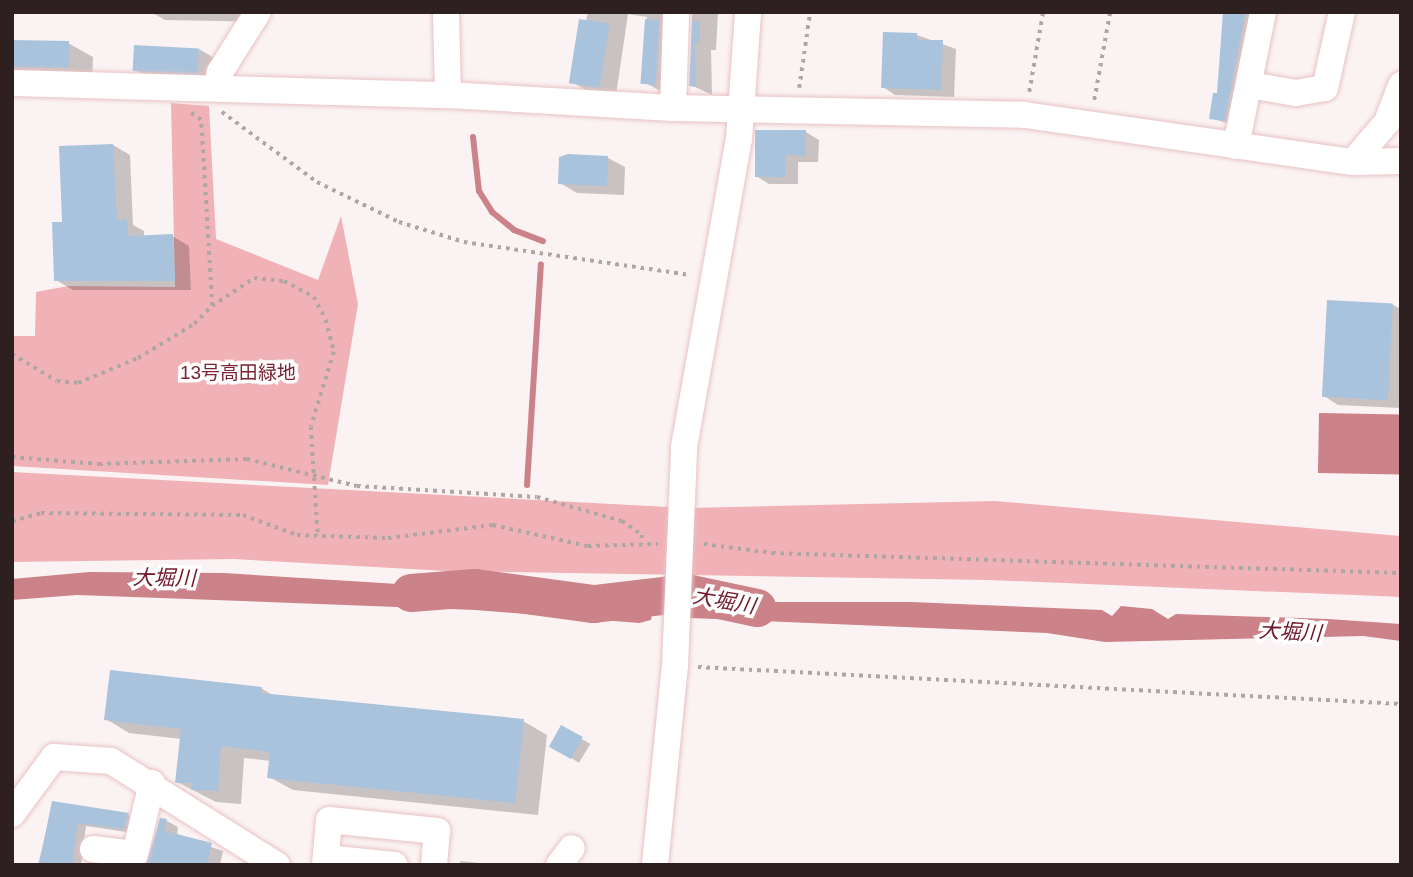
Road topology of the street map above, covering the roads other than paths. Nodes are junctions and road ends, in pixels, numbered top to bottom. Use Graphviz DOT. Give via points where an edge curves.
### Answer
graph roads {
  1 [pos="258,12"];
  2 [pos="446,12"];
  3 [pos="748,12"];
  4 [pos="1262,12"];
  5 [pos="1342,12"];
  6 [pos="676,16"];
  7 [pos="12,83"];
  8 [pos="1250,85"];
  9 [pos="1401,85"];
  10 [pos="203,92"];
  11 [pos="448,95"];
  12 [pos="673,108"];
  13 [pos="743,109"];
  14 [pos="1236,146"];
  15 [pos="1401,161"];
  16 [pos="1353,162"];
  17 [pos="152,783"];
  18 [pos="12,814"];
  19 [pos="93,849"];
  20 [pos="326,861"];
  21 [pos="277,865"];
  22 [pos="395,865"];
  23 [pos="434,865"];
  24 [pos="655,865"];
  1 -- 10 [label="street"];
  2 -- 11 [label="street"];
  3 -- 13 [label="street"];
  4 -- 8 [label="street"];
  5 -- 8 [label="street" via="1325,88 1296,93"];
  6 -- 12 [label="street"];
  7 -- 10 [label="street"];
  8 -- 14 [label="street"];
  9 -- 16 [label="street" via="1387,122"];
  10 -- 11 [label="street"];
  11 -- 12 [label="street"];
  12 -- 13 [label="street"];
  13 -- 14 [label="street" via="1025,115"];
  13 -- 24 [label="street" via="684,447 675,666"];
  14 -- 16 [label="street"];
  15 -- 16 [label="street"];
  17 -- 18 [label="street" via="111,761 54,757"];
  17 -- 19 [label="street" via="135,855"];
  17 -- 21 [label="street"];
  20 -- 22 [label="street"];
  20 -- 23 [label="street" via="329,820 437,831"];
}
